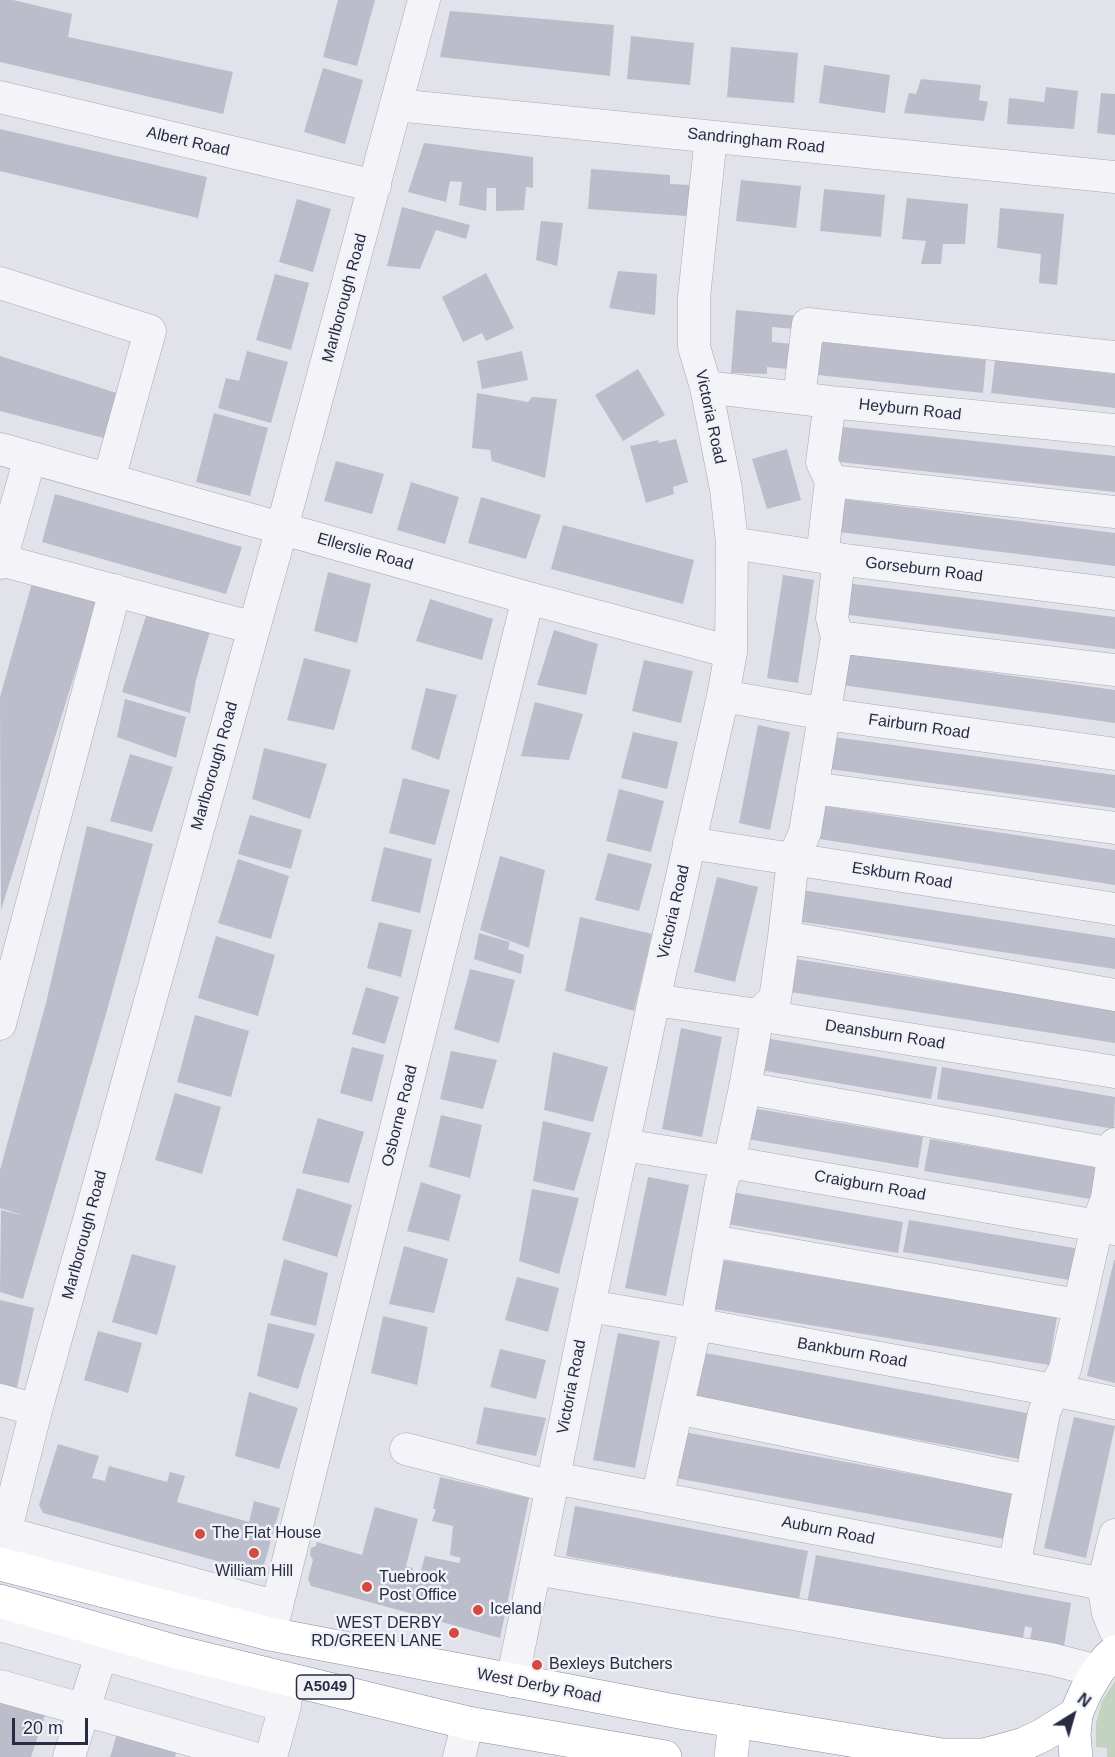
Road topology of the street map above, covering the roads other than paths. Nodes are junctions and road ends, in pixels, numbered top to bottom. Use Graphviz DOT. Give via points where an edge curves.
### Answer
graph roads {
  1 [pos="424,0"];
  2 [pos="0,97"];
  3 [pos="396,105"];
  4 [pos="711,137"];
  5 [pos="1115,177"];
  6 [pos="375,186"];
  7 [pos="0,283"];
  8 [pos="1115,357"];
  9 [pos="706,387"];
  10 [pos="799,398"];
  11 [pos="830,402"];
  12 [pos="1115,430"];
  13 [pos="0,449"];
  14 [pos="30,458"];
  15 [pos="109,479"];
  16 [pos="831,480"];
  17 [pos="1115,512"];
  18 [pos="282,528"];
  19 [pos="732,543"];
  20 [pos="830,558"];
  21 [pos="0,561"];
  22 [pos="115,590"];
  23 [pos="1115,594"];
  24 [pos="528,598"];
  25 [pos="254,628"];
  26 [pos="837,637"];
  27 [pos="731,652"];
  28 [pos="1115,670"];
  29 [pos="723,696"];
  30 [pos="825,714"];
  31 [pos="1115,754"];
  32 [pos="812,788"];
  33 [pos="1115,828"];
  34 [pos="689,843"];
  35 [pos="793,860"];
  36 [pos="1115,909"];
  37 [pos="784,937"];
  38 [pos="1115,994"];
  39 [pos="654,1000"];
  40 [pos="758,1015"];
  41 [pos="0,1024"];
  42 [pos="1115,1072"];
  43 [pos="745,1088"];
  44 [pos="624,1145"];
  45 [pos="1114,1149"];
  46 [pos="729,1161"];
  47 [pos="1106,1228"];
  48 [pos="712,1241"];
  49 [pos="1078,1305"];
  50 [pos="589,1306"];
  51 [pos="696,1324"];
  52 [pos="1053,1390"];
  53 [pos="0,1400"];
  54 [pos="1115,1403"];
  55 [pos="677,1408"];
  56 [pos="36,1410"];
  57 [pos="406,1449"];
  58 [pos="1030,1481"];
  59 [pos="553,1483"];
  60 [pos="657,1498"];
  61 [pos="1115,1535"];
  62 [pos="2,1542"];
  63 [pos="1014,1567"];
  64 [pos="536,1569"];
  65 [pos="1102,1584"];
  66 [pos="0,1601"];
  67 [pos="274,1620"];
  68 [pos="0,1625"];
  69 [pos="1115,1630"];
  70 [pos="101,1655"];
  71 [pos="1107,1661"];
  72 [pos="512,1681"];
  73 [pos="0,1686"];
  74 [pos="287,1692"];
  75 [pos="84,1710"];
  76 [pos="1077,1714"];
  77 [pos="735,1721"];
  78 [pos="468,1722"];
  79 [pos="69,1757"];
  80 [pos="250,1757"];
  81 [pos="271,1757"];
  82 [pos="459,1757"];
  83 [pos="665,1757"];
  84 [pos="731,1757"];
  85 [pos="1076,1757"];
  1 -- 3 [label="street, Marlborough Road"];
  2 -- 6 [label="street, Albert Road"];
  3 -- 4 [label="street, Sandringham Road"];
  3 -- 6 [label="street, Marlborough Road"];
  4 -- 5 [label="street, Sandringham Road"];
  4 -- 9 [label="street, Victoria Road" via="694,297 694,347"];
  6 -- 18 [label="street, Marlborough Road"];
  7 -- 15 [label="street" via="150,331"];
  8 -- 10 [label="street" via="808,324"];
  9 -- 10 [label="street, Heyburn Road"];
  9 -- 19 [label="street, Victoria Road"];
  10 -- 11 [label="street, Heyburn Road"];
  11 -- 12 [label="street, Heyburn Road"];
  11 -- 16 [label="street" via="822,462"];
  13 -- 14 [label="street, Ellerslie Road"];
  14 -- 15 [label="street, Ellerslie Road"];
  14 -- 21 [label="street"];
  15 -- 18 [label="street, Ellerslie Road"];
  16 -- 17 [label="street"];
  16 -- 20 [label="street"];
  18 -- 24 [label="street, Ellerslie Road"];
  18 -- 25 [label="street, Marlborough Road"];
  19 -- 20 [label="street, Gorseburn Road"];
  19 -- 27 [label="street, Victoria Road"];
  20 -- 23 [label="street, Gorseburn Road"];
  20 -- 26 [label="street" via="832,618"];
  21 -- 22 [label="street"];
  22 -- 25 [label="street"];
  22 -- 41 [label="street"];
  24 -- 27 [label="street, Ellerslie Road"];
  24 -- 67 [label="street, Osborne Road"];
  25 -- 56 [label="street, Marlborough Road"];
  26 -- 28 [label="street"];
  26 -- 30 [label="street"];
  27 -- 29 [label="street, Victoria Road"];
  29 -- 30 [label="street, Fairburn Road"];
  29 -- 34 [label="street, Victoria Road"];
  30 -- 31 [label="street, Fairburn Road"];
  30 -- 32 [label="street"];
  32 -- 33 [label="street"];
  32 -- 35 [label="street" via="806,832"];
  34 -- 35 [label="street, Eskburn Road"];
  34 -- 39 [label="street, Victoria Road"];
  35 -- 36 [label="street, Eskburn Road"];
  35 -- 37 [label="street"];
  37 -- 38 [label="street"];
  37 -- 40 [label="street" via="775,999"];
  39 -- 40 [label="street, Deansburn Road"];
  39 -- 44 [label="street, Victoria Road"];
  40 -- 42 [label="street, Deansburn Road"];
  40 -- 43 [label="street"];
  43 -- 45 [label="street"];
  43 -- 46 [label="street"];
  44 -- 46 [label="street, Craigburn Road"];
  44 -- 50 [label="street, Victoria Road"];
  45 -- 47 [label="street"];
  46 -- 47 [label="street, Craigburn Road"];
  46 -- 48 [label="street" via="721,1184"];
  47 -- 49 [label="street"];
  48 -- 49 [label="street"];
  48 -- 51 [label="street"];
  49 -- 52 [label="street" via="1065,1369"];
  50 -- 51 [label="street, Bankburn Road"];
  50 -- 59 [label="street, Victoria Road"];
  51 -- 52 [label="street, Bankburn Road"];
  51 -- 55 [label="street"];
  52 -- 54 [label="street, Bankburn Road"];
  52 -- 58 [label="street" via="1044,1413"];
  53 -- 56 [label="street"];
  55 -- 58 [label="street"];
  55 -- 60 [label="street"];
  56 -- 62 [label="street, Marlborough Road"];
  57 -- 59 [label="street, Auburn Road"];
  58 -- 63 [label="street"];
  59 -- 60 [label="street, Auburn Road"];
  59 -- 64 [label="street, Victoria Road"];
  60 -- 63 [label="street, Auburn Road"];
  61 -- 65 [label="street"];
  62 -- 67 [label="main road, West Derby Road / A5049"];
  63 -- 65 [label="street, Auburn Road"];
  64 -- 71 [label="street" via="1051,1659"];
  64 -- 72 [label="street, Victoria Road"];
  65 -- 69 [label="street"];
  66 -- 74 [label="main road, A5049" via="177,1652"];
  67 -- 72 [label="main road, West Derby Road / A5049"];
  68 -- 70 [label="street"];
  70 -- 74 [label="street"];
  70 -- 75 [label="street"];
  71 -- 76 [label="main road" via="1086,1691"];
  72 -- 77 [label="main road, West Derby Road / A5049"];
  73 -- 75 [label="street"];
  74 -- 78 [label="main road, A5049"];
  74 -- 81 [label="street"];
  75 -- 79 [label="street"];
  75 -- 80 [label="street"];
  76 -- 77 [label="main road, West Derby Road / A5049" via="1024,1744 984,1755 961,1756"];
  76 -- 85 [label="main road"];
  77 -- 84 [label="main road"];
  78 -- 82 [label="street"];
  78 -- 83 [label="main road, A5049"];
}
